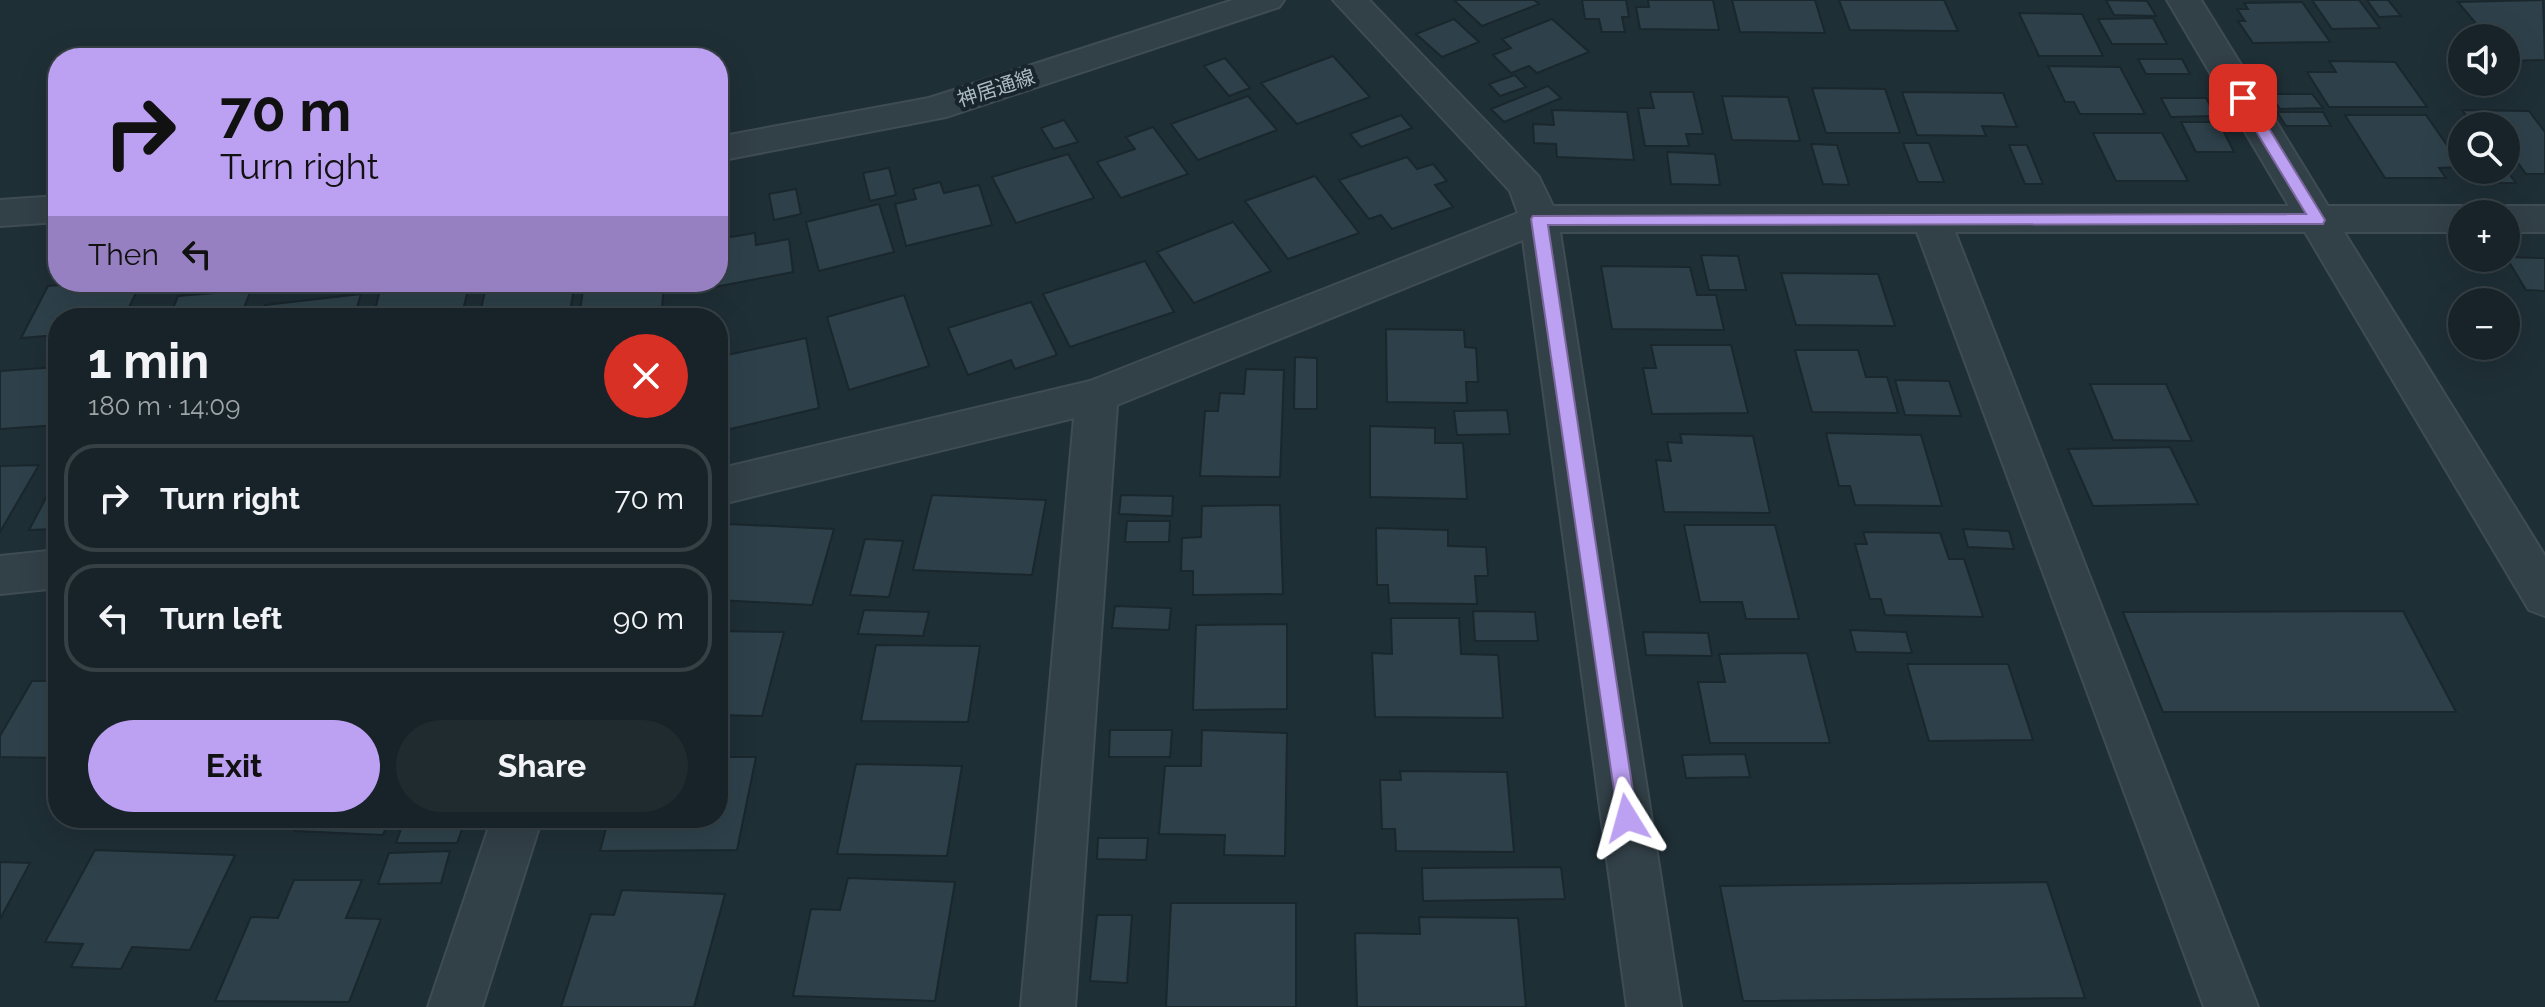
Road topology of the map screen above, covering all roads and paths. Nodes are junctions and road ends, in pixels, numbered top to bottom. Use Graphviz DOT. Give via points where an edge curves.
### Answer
graph roads {
  1 [pos="1267,0"];
  2 [pos="1350,0"];
  3 [pos="2184,0"];
  4 [pos="728,147"];
  5 [pos="48,211"];
  6 [pos="1931,218"];
  7 [pos="1539,219"];
  8 [pos="2448,219"];
  9 [pos="2520,219"];
  10 [pos="2545,219"];
  11 [pos="5,220"];
  12 [pos="2318,220"];
  13 [pos="1097,396"];
  14 [pos="728,485"];
  15 [pos="48,570"];
  16 [pos="0,575"];
  17 [pos="2545,596"];
  18 [pos="514,828"];
  19 [pos="455,1007"];
  20 [pos="1048,1007"];
  21 [pos="1654,1007"];
  22 [pos="2231,1007"];
  1 -- 4 [label="street, 神居通線" via="933,109"];
  2 -- 7 [label="street" via="1526,186"];
  3 -- 12 [label="street"];
  5 -- 11 [label="street"];
  6 -- 7 [label="street"];
  6 -- 12 [label="street"];
  6 -- 22 [label="street"];
  7 -- 13 [label="street"];
  7 -- 21 [label="street"];
  8 -- 12 [label="street"];
  9 -- 10 [label="street"];
  12 -- 17 [label="street"];
  13 -- 14 [label="street"];
  13 -- 20 [label="street"];
  15 -- 16 [label="street"];
  18 -- 19 [label="street"];
}
